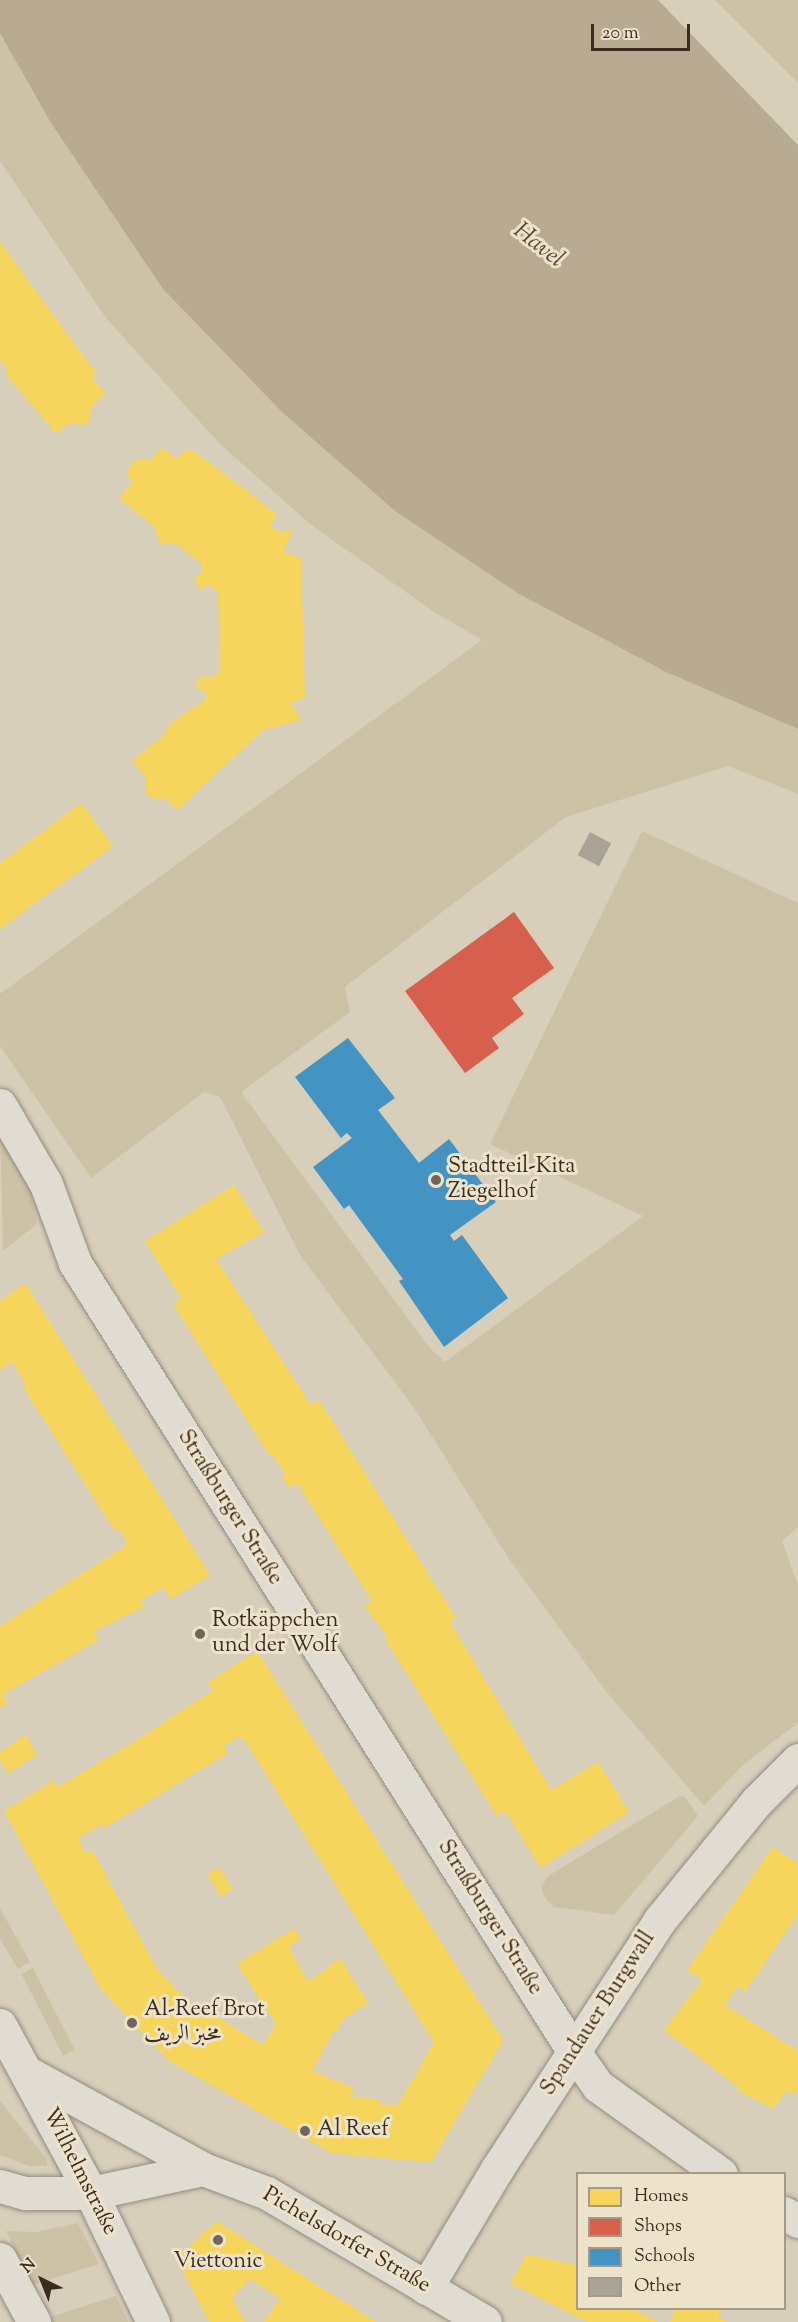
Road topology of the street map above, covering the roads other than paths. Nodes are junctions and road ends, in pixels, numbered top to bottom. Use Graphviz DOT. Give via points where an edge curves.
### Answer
graph roads {
  1 [pos="0,1105"];
  2 [pos="798,1760"];
  3 [pos="0,2025"];
  4 [pos="574,2052"];
  5 [pos="28,2073"];
  6 [pos="203,2169"];
  7 [pos="718,2172"];
  8 [pos="0,2186"];
  9 [pos="91,2193"];
  10 [pos="0,2259"];
  11 [pos="426,2288"];
  12 [pos="34,2322"];
  13 [pos="153,2322"];
  14 [pos="485,2322"];
  1 -- 4 [label="street, Straßburger Straße" via="46,1184 75,1263"];
  2 -- 4 [label="street, Spandauer Burgwall" via="757,1801 659,1921"];
  3 -- 5 [label="street, Wilhelmstraße"];
  4 -- 7 [label="street, Straßburger Straße" via="598,2086"];
  4 -- 11 [label="street, Spandauer Burgwall" via="497,2169"];
  5 -- 6 [label="street, Pichelsdorfer Straße"];
  5 -- 9 [label="street, Wilhelmstraße"];
  6 -- 9 [label="street"];
  6 -- 11 [label="street, Pichelsdorfer Straße" via="267,2193"];
  8 -- 9 [label="street" via="25,2193"];
  9 -- 13 [label="street, Wilhelmstraße"];
  10 -- 12 [label="street"];
  11 -- 14 [label="street, Pichelsdorfer Straße"];
}
